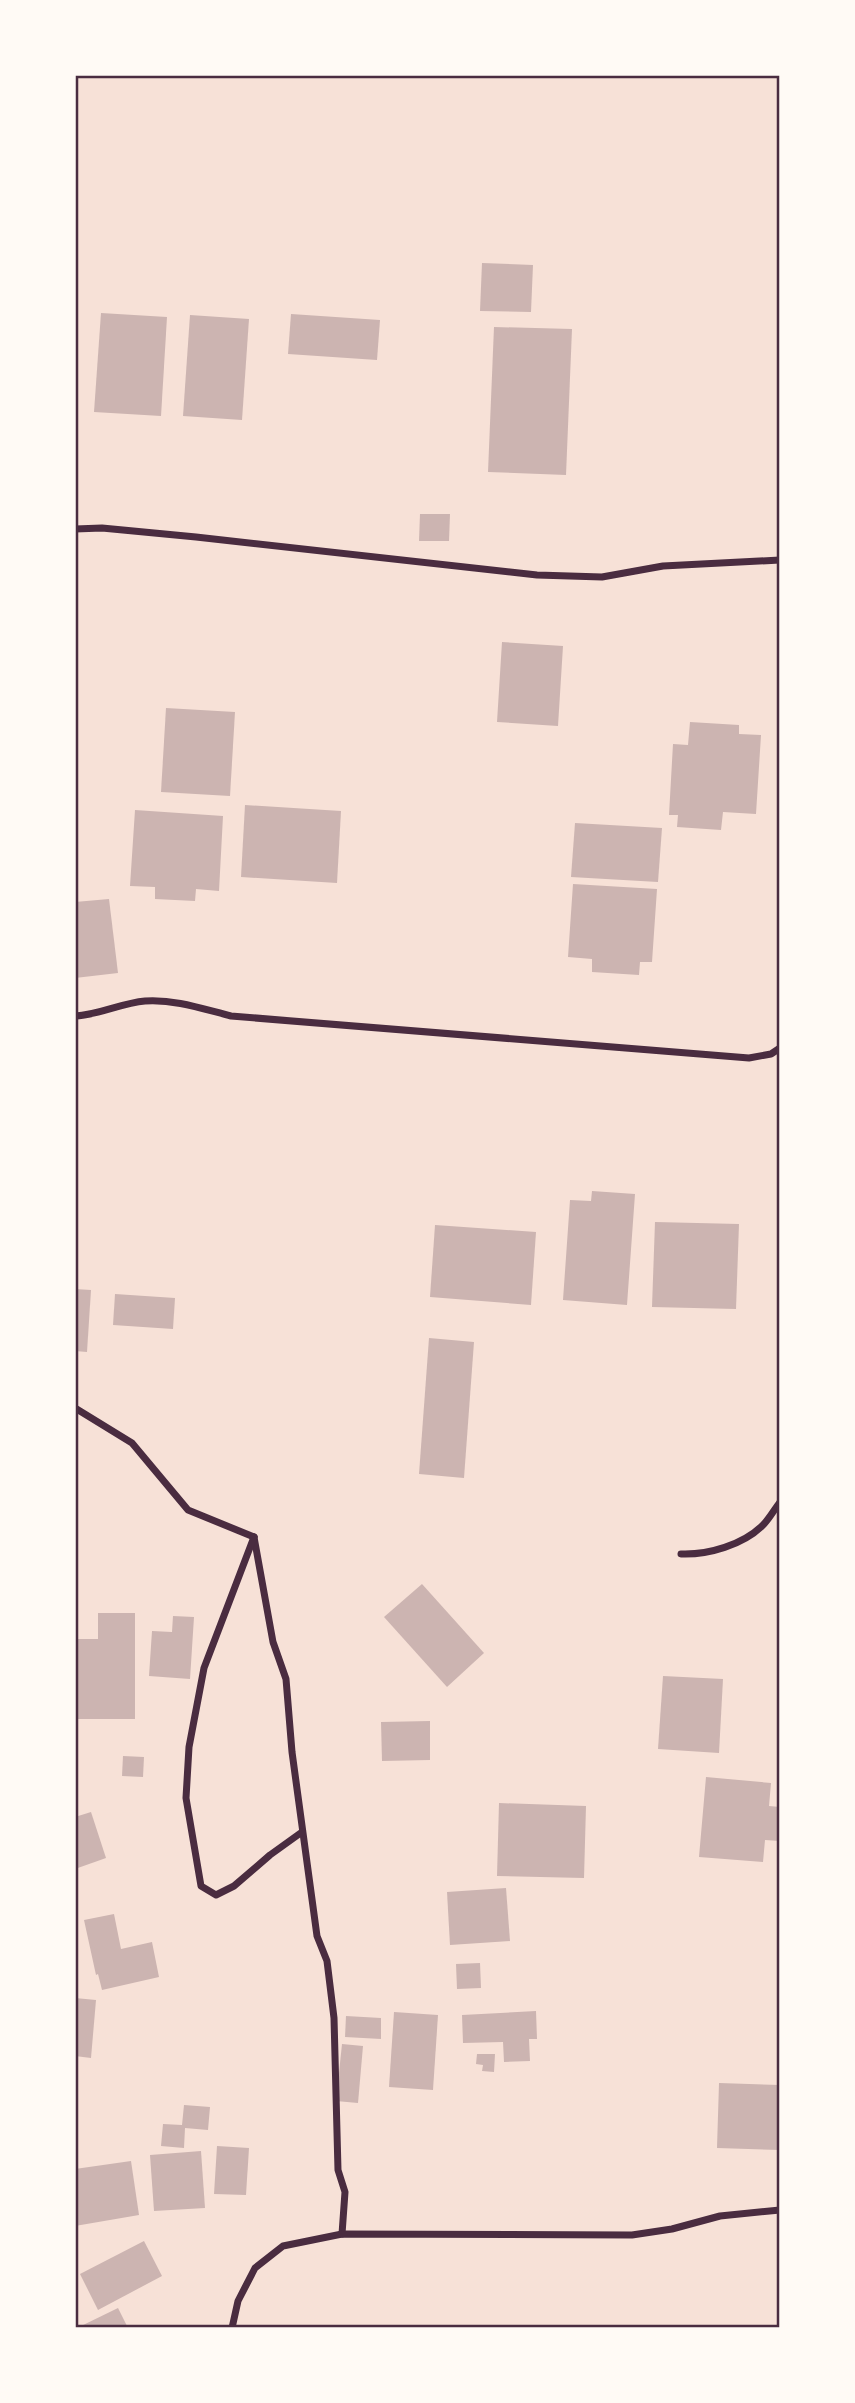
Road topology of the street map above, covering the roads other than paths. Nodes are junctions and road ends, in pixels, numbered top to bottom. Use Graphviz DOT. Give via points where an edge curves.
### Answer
graph roads {
  1 [pos="75,529"];
  2 [pos="780,560"];
  3 [pos="75,1016"];
  4 [pos="780,1048"];
  5 [pos="75,1408"];
  6 [pos="780,1502"];
  7 [pos="254,1537"];
  8 [pos="681,1554"];
  9 [pos="302,1832"];
  10 [pos="780,2210"];
  11 [pos="342,2234"];
  12 [pos="232,2328"];
  1 -- 2 [label="street" via="196,537 537,575 602,577 663,566"];
  3 -- 4 [label="street" via="143,1001 171,1001 231,1016 632,1050 749,1058"];
  5 -- 7 [label="street" via="132,1443 188,1510"];
  6 -- 8 [label="street" via="762,1526 734,1544 702,1555"];
  7 -- 9 [label="street" via="273,1642 286,1679"];
  7 -- 9 [label="street" via="205,1668 188,1747 186,1798 201,1886 216,1895 234,1886"];
  9 -- 11 [label="street" via="334,2018 338,2170 345,2192"];
  10 -- 11 [label="street" via="720,2216 632,2235"];
  11 -- 12 [label="street" via="283,2246 255,2268 238,2301"];
}
